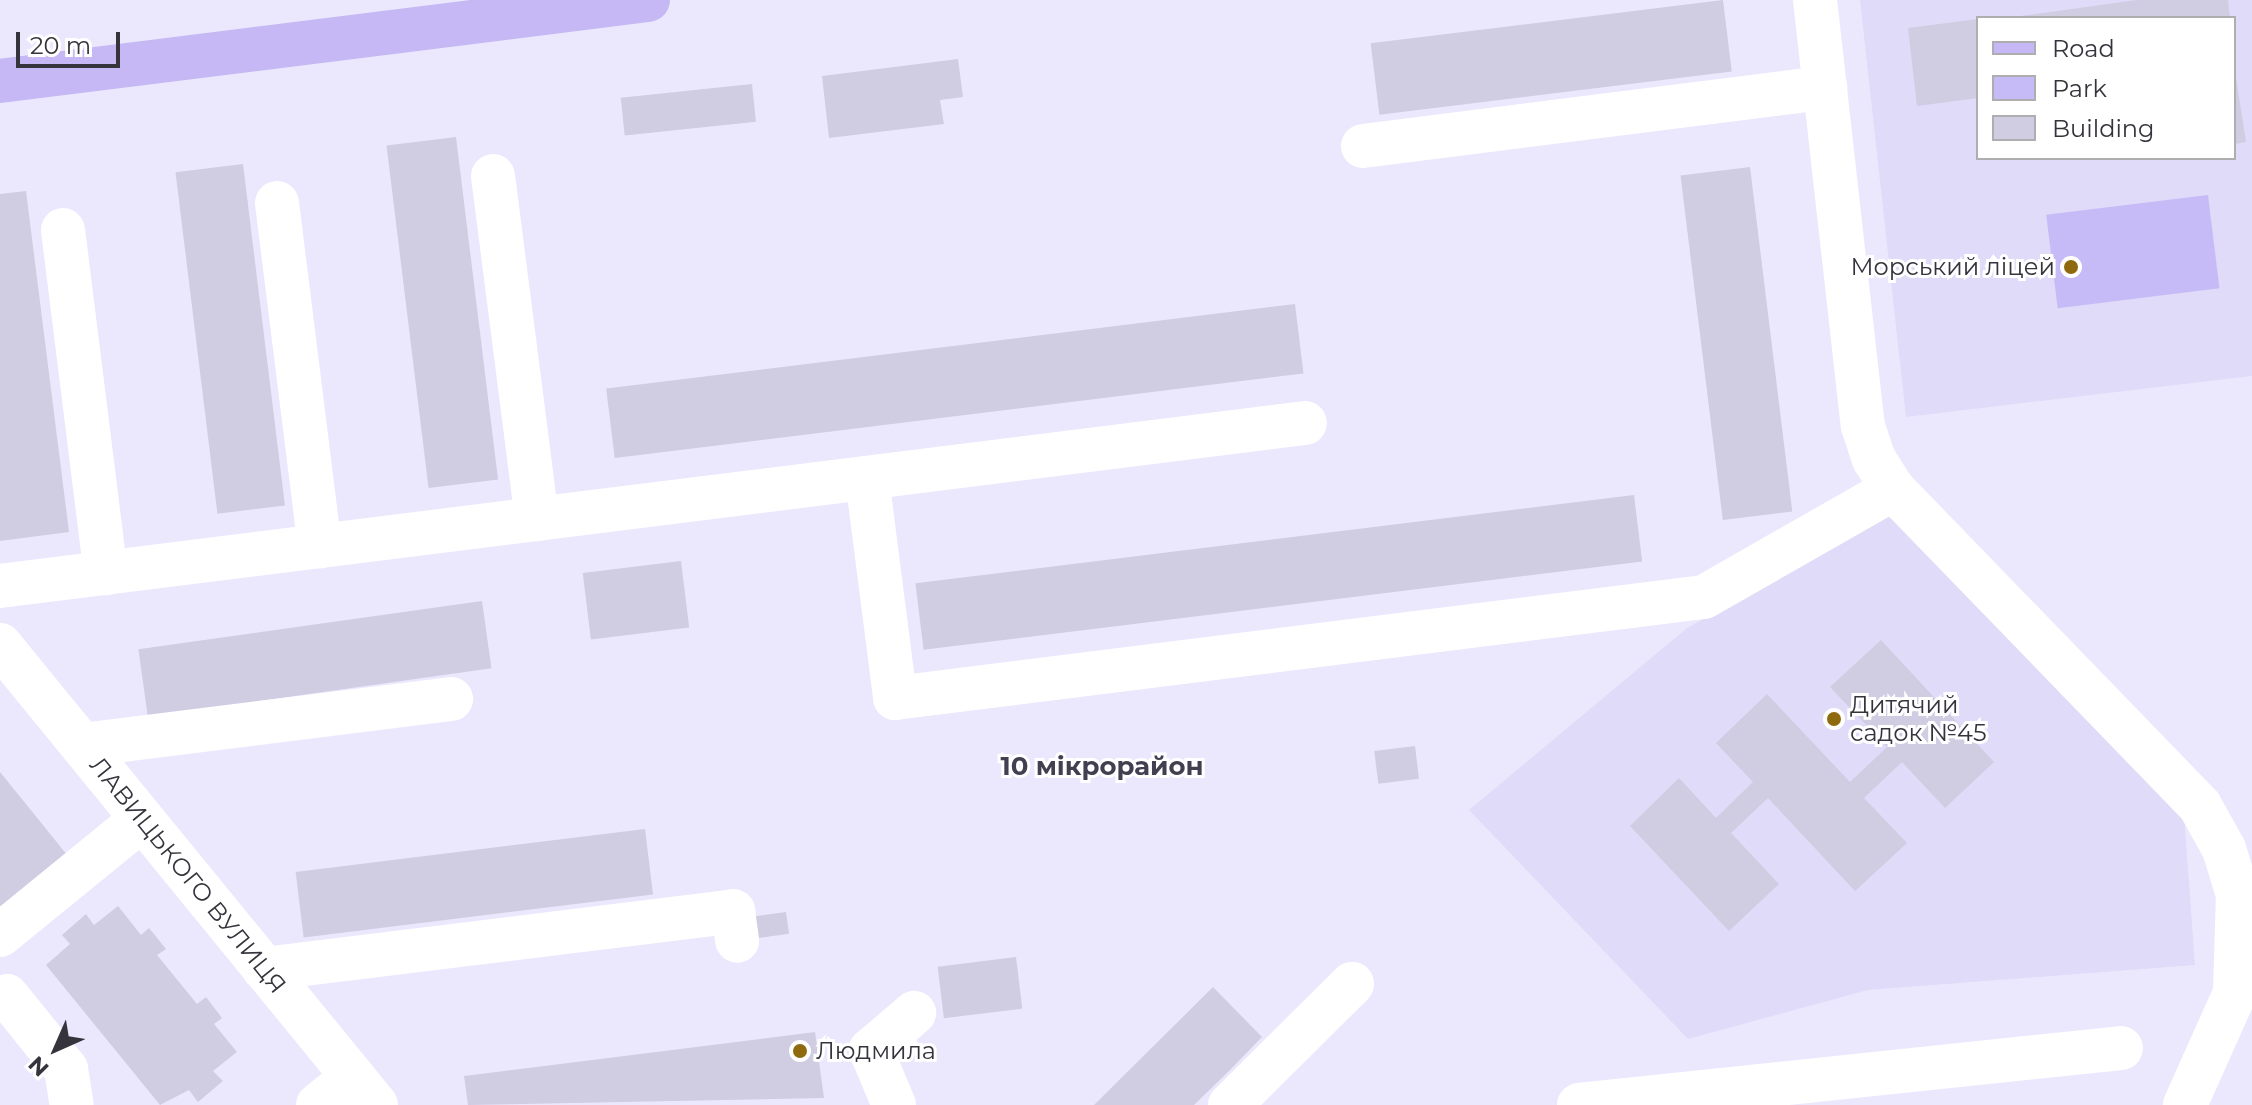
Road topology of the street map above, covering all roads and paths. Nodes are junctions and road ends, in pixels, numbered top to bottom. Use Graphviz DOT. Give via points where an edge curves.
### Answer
graph roads {
  1 [pos="648,0"];
  2 [pos="1815,0"];
  3 [pos="0,81"];
  4 [pos="1825,88"];
  5 [pos="1363,146"];
  6 [pos="493,176"];
  7 [pos="277,203"];
  8 [pos="63,230"];
  9 [pos="1305,423"];
  10 [pos="867,478"];
  11 [pos="1893,489"];
  12 [pos="537,519"];
  13 [pos="320,546"];
  14 [pos="106,573"];
  15 [pos="0,586"];
  16 [pos="0,645"];
  17 [pos="451,699"];
  18 [pos="82,745"];
  19 [pos="142,819"];
  20 [pos="0,935"];
  21 [pos="737,941"];
  22 [pos="264,969"];
  23 [pos="1352,984"];
  24 [pos="7,996"];
  25 [pos="914,1013"];
  26 [pos="2121,1048"];
  27 [pos="364,1091"];
  28 [pos="1674,1100"];
  29 [pos="72,1105"];
  30 [pos="318,1105"];
  31 [pos="894,1105"];
  32 [pos="1230,1105"];
  33 [pos="1579,1105"];
  34 [pos="2185,1105"];
  1 -- 3 [label="main road"];
  2 -- 4 [label="street"];
  4 -- 5 [label="street"];
  4 -- 11 [label="street" via="1863,426"];
  6 -- 12 [label="street"];
  7 -- 13 [label="street"];
  8 -- 14 [label="street"];
  9 -- 10 [label="street"];
  10 -- 11 [label="street" via="895,698 1704,597"];
  10 -- 12 [label="street"];
  11 -- 34 [label="street" via="2200,806 2224,849 2239,908 2235,993"];
  12 -- 13 [label="street"];
  13 -- 14 [label="street"];
  14 -- 15 [label="street"];
  16 -- 18 [label="street, ЛАВИЦЬКОГО ВУЛИЦЯ"];
  17 -- 18 [label="street"];
  18 -- 19 [label="street, ЛАВИЦЬКОГО ВУЛИЦЯ"];
  19 -- 20 [label="street"];
  19 -- 22 [label="street, ЛАВИЦЬКОГО ВУЛИЦЯ"];
  21 -- 22 [label="street" via="733,911"];
  22 -- 27 [label="street, ЛАВИЦЬКОГО ВУЛИЦЯ"];
  23 -- 32 [label="street"];
  24 -- 29 [label="street" via="66,1069"];
  25 -- 31 [label="street" via="871,1050"];
  26 -- 28 [label="street"];
  27 -- 30 [label="street"];
  28 -- 33 [label="street"];
}
